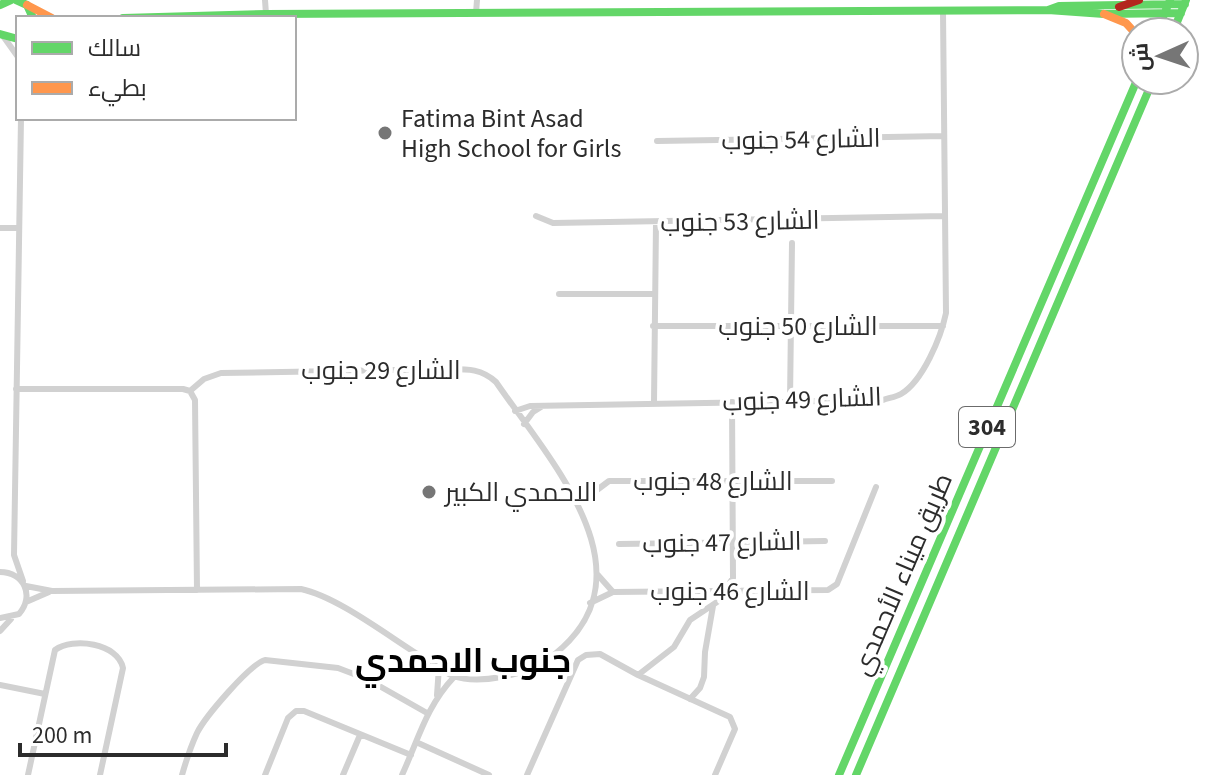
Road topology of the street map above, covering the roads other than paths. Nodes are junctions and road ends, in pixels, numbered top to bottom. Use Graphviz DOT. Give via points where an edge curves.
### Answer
graph roads {
  1 [pos="11,0"];
  2 [pos="265,0"];
  3 [pos="477,0"];
  4 [pos="883,0"];
  5 [pos="1139,0"];
  6 [pos="1169,2"];
  7 [pos="1186,2"];
  8 [pos="0,5"];
  9 [pos="27,5"];
  10 [pos="1048,5"];
  11 [pos="1119,7"];
  12 [pos="883,11"];
  13 [pos="943,11"];
  14 [pos="476,13"];
  15 [pos="1165,13"];
  16 [pos="1181,13"];
  17 [pos="266,14"];
  18 [pos="1104,14"];
  19 [pos="32,16"];
  20 [pos="48,16"];
  21 [pos="194,16"];
  22 [pos="1164,16"];
  23 [pos="1180,16"];
  24 [pos="1120,21"];
  25 [pos="2,35"];
  26 [pos="16,54"];
  27 [pos="1130,96"];
  28 [pos="1146,96"];
  29 [pos="21,120"];
  30 [pos="944,136"];
  31 [pos="657,141"];
  32 [pos="536,216"];
  33 [pos="945,216"];
  34 [pos="656,223"];
  35 [pos="0,228"];
  36 [pos="18,228"];
  37 [pos="792,243"];
  38 [pos="559,294"];
  39 [pos="653,294"];
  40 [pos="653,326"];
  41 [pos="791,326"];
  42 [pos="943,326"];
  43 [pos="16,389"];
  44 [pos="190,391"];
  45 [pos="790,401"];
  46 [pos="732,402"];
  47 [pos="654,403"];
  48 [pos="545,407"];
  49 [pos="515,411"];
  50 [pos="523,422"];
  51 [pos="733,481"];
  52 [pos="832,481"];
  53 [pos="876,487"];
  54 [pos="597,490"];
  55 [pos="734,541"];
  56 [pos="825,541"];
  57 [pos="619,544"];
  58 [pos="14,555"];
  59 [pos="1,572"];
  60 [pos="597,574"];
  61 [pos="24,584"];
  62 [pos="197,590"];
  63 [pos="52,591"];
  64 [pos="725,591"];
  65 [pos="613,592"];
  66 [pos="26,602"];
  67 [pos="590,603"];
  68 [pos="713,606"];
  69 [pos="12,617"];
  70 [pos="0,618"];
  71 [pos="0,631"];
  72 [pos="439,667"];
  73 [pos="638,675"];
  74 [pos="454,677"];
  75 [pos="0,685"];
  76 [pos="45,694"];
  77 [pos="437,695"];
  78 [pos="690,699"];
  79 [pos="427,713"];
  80 [pos="360,735"];
  81 [pos="416,742"];
  82 [pos="411,755"];
  83 [pos="717,774"];
  84 [pos="28,775"];
  85 [pos="100,775"];
  86 [pos="182,775"];
  87 [pos="265,775"];
  88 [pos="343,775"];
  89 [pos="402,775"];
  90 [pos="489,775"];
  91 [pos="527,775"];
  92 [pos="839,775"];
  93 [pos="856,775"];
  1 -- 8 [label="main road"];
  1 -- 9 [label="main road"];
  2 -- 17 [label="street"];
  3 -- 14 [label="street"];
  4 -- 12 [label="street"];
  5 -- 11 [label="main road"];
  6 -- 7 [label="main road"];
  6 -- 11 [label="main road"];
  6 -- 15 [label="main road"];
  7 -- 16 [label="main road"];
  9 -- 19 [label="main road"];
  9 -- 20 [label="main road"];
  10 -- 11 [label="main road"];
  10 -- 13 [label="main road"];
  10 -- 18 [label="main road"];
  12 -- 13 [label="main road"];
  12 -- 14 [label="main road"];
  13 -- 30 [label="street, الشارع 49 جنوب"];
  14 -- 17 [label="main road"];
  15 -- 16 [label="main road"];
  15 -- 18 [label="main road"];
  15 -- 22 [label="main road"];
  16 -- 23 [label="main road"];
  17 -- 21 [label="main road"];
  18 -- 24 [label="main road"];
  25 -- 26 [label="street"];
  27 -- 92 [label="main road, طريق ميناء الأحمدي / 304"];
  28 -- 93 [label="main road, طريق ميناء الأحمدي / 304"];
  29 -- 36 [label="street"];
  30 -- 31 [label="street, الشارع 54 جنوب"];
  30 -- 33 [label="street, الشارع 49 جنوب"];
  32 -- 34 [label="street, الشارع 53 جنوب" via="553,223"];
  33 -- 34 [label="street, الشارع 53 جنوب"];
  33 -- 42 [label="street, الشارع 49 جنوب"];
  34 -- 39 [label="street"];
  35 -- 36 [label="street"];
  36 -- 43 [label="street"];
  37 -- 41 [label="street"];
  38 -- 39 [label="street"];
  39 -- 40 [label="street"];
  40 -- 41 [label="street, الشارع 50 جنوب"];
  40 -- 47 [label="street"];
  41 -- 42 [label="street, الشارع 50 جنوب"];
  41 -- 45 [label="street"];
  42 -- 45 [label="street, الشارع 49 جنوب" via="937,347 900,394 883,400"];
  43 -- 44 [label="street"];
  43 -- 58 [label="street"];
  44 -- 49 [label="street, الشارع 29 جنوب" via="221,373 475,369 496,382"];
  44 -- 62 [label="street" via="195,400"];
  45 -- 46 [label="street, الشارع 49 جنوب"];
  46 -- 47 [label="street, الشارع 49 جنوب"];
  46 -- 51 [label="street"];
  47 -- 48 [label="street, الشارع 49 جنوب"];
  48 -- 49 [label="street, الشارع 49 جنوب"];
  48 -- 50 [label="street"];
  49 -- 50 [label="street, الشارع 29 جنوب"];
  50 -- 60 [label="street, الشارع 29 جنوب" via="583,514"];
  51 -- 52 [label="street, الشارع 48 جنوب"];
  51 -- 54 [label="street, الشارع 48 جنوب" via="609,481"];
  51 -- 55 [label="street"];
  53 -- 64 [label="street, الشارع 46 جنوب" via="837,584 828,590"];
  55 -- 56 [label="street, الشارع 47 جنوب"];
  55 -- 57 [label="street, الشارع 47 جنوب"];
  55 -- 64 [label="street" via="733,578"];
  58 -- 59 [label="street"];
  58 -- 61 [label="street"];
  59 -- 61 [label="street" via="10,572"];
  60 -- 65 [label="street, الشارع 46 جنوب"];
  60 -- 67 [label="street, الشارع 29 جنوب"];
  61 -- 63 [label="street"];
  61 -- 66 [label="street"];
  62 -- 63 [label="street"];
  62 -- 72 [label="street" via="301,589 327,598"];
  63 -- 66 [label="street"];
  64 -- 65 [label="street, الشارع 46 جنوب"];
  64 -- 68 [label="street"];
  65 -- 67 [label="street, الشارع 46 جنوب"];
  66 -- 69 [label="street"];
  67 -- 74 [label="street, الشارع 29 جنوب" via="572,637 544,662 490,679"];
  68 -- 73 [label="street" via="698,612 674,647"];
  68 -- 78 [label="street" via="704,677"];
  69 -- 70 [label="street"];
  69 -- 71 [label="street"];
  72 -- 74 [label="street"];
  72 -- 77 [label="street"];
  73 -- 78 [label="street"];
  73 -- 91 [label="street" via="600,654 578,660"];
  74 -- 77 [label="street"];
  75 -- 76 [label="street"];
  76 -- 84 [label="street"];
  76 -- 85 [label="street" via="55,650 63,644 114,651 121,658"];
  77 -- 79 [label="street"];
  78 -- 83 [label="street" via="733,722"];
  79 -- 81 [label="street"];
  79 -- 86 [label="street" via="338,668 265,660 256,663 198,731"];
  80 -- 82 [label="street"];
  80 -- 87 [label="street" via="296,711 288,718"];
  80 -- 88 [label="street"];
  81 -- 82 [label="street"];
  81 -- 90 [label="street"];
  82 -- 89 [label="street"];
}
